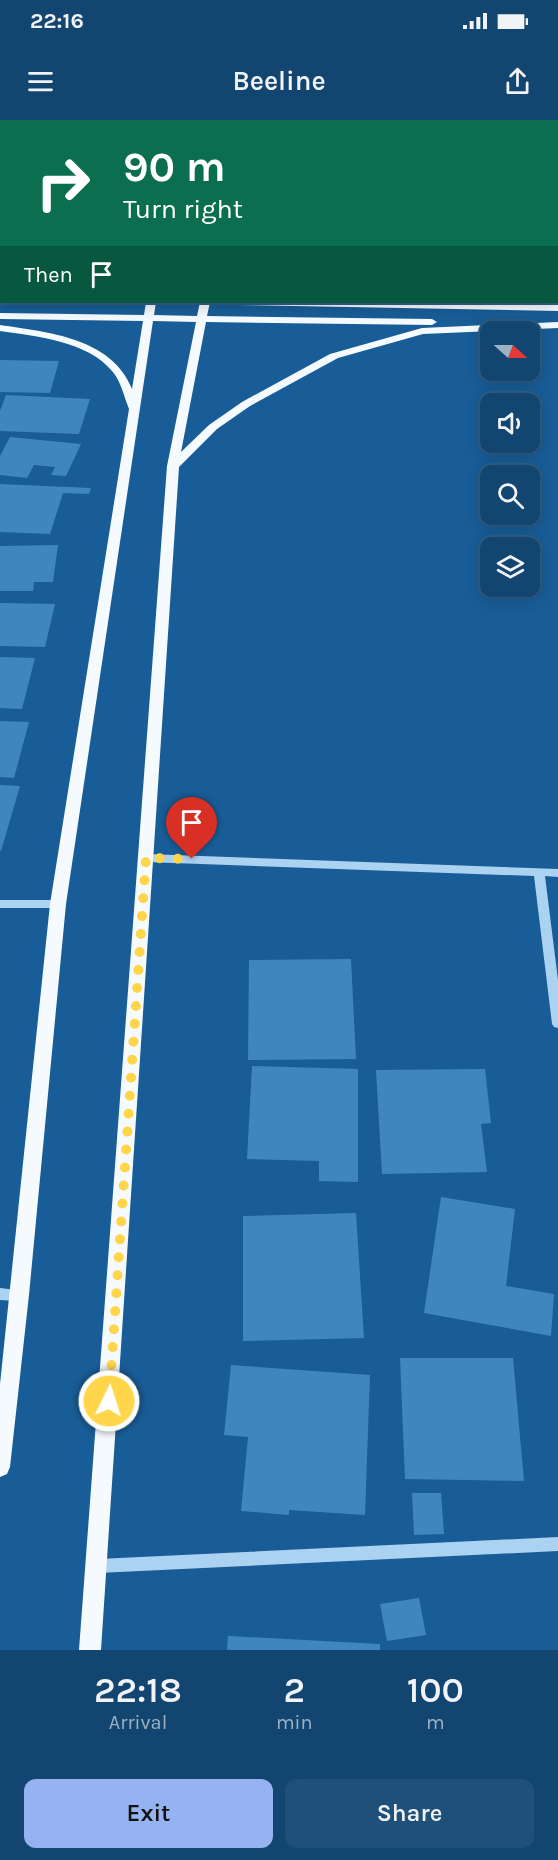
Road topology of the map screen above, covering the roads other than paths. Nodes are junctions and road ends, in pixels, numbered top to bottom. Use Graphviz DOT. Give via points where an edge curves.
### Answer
graph roads {
  1 [pos="151,303"];
  2 [pos="205,303"];
  3 [pos="290,303"];
  4 [pos="558,308"];
  5 [pos="0,316"];
  6 [pos="147,318"];
  7 [pos="200,318"];
  8 [pos="558,325"];
  9 [pos="0,328"];
  10 [pos="135,410"];
  11 [pos="173,466"];
  12 [pos="146,858"];
  13 [pos="539,872"];
  14 [pos="558,873"];
  15 [pos="0,903"];
  16 [pos="58,904"];
  17 [pos="558,1024"];
  18 [pos="0,1294"];
  19 [pos="20,1295"];
  20 [pos="0,1467"];
  21 [pos="558,1544"];
  22 [pos="98,1566"];
  23 [pos="90,1650"];
  1 -- 6 [label="main road"];
  2 -- 7 [label="main road"];
  3 -- 4 [label="main road"];
  5 -- 6 [label="main road"];
  6 -- 7 [label="main road"];
  6 -- 10 [label="main road"];
  7 -- 8 [label="main road"];
  7 -- 11 [label="main road"];
  8 -- 11 [label="main road" via="422,331 334,356 292,377 213,427"];
  9 -- 10 [label="main road" via="85,348 116,368"];
  10 -- 16 [label="main road"];
  11 -- 12 [label="main road"];
  12 -- 13 [label="street"];
  12 -- 22 [label="main road"];
  13 -- 14 [label="street"];
  13 -- 17 [label="street"];
  15 -- 16 [label="street"];
  16 -- 19 [label="main road"];
  18 -- 19 [label="street"];
  19 -- 20 [label="main road"];
  21 -- 22 [label="street"];
  22 -- 23 [label="main road"];
}
